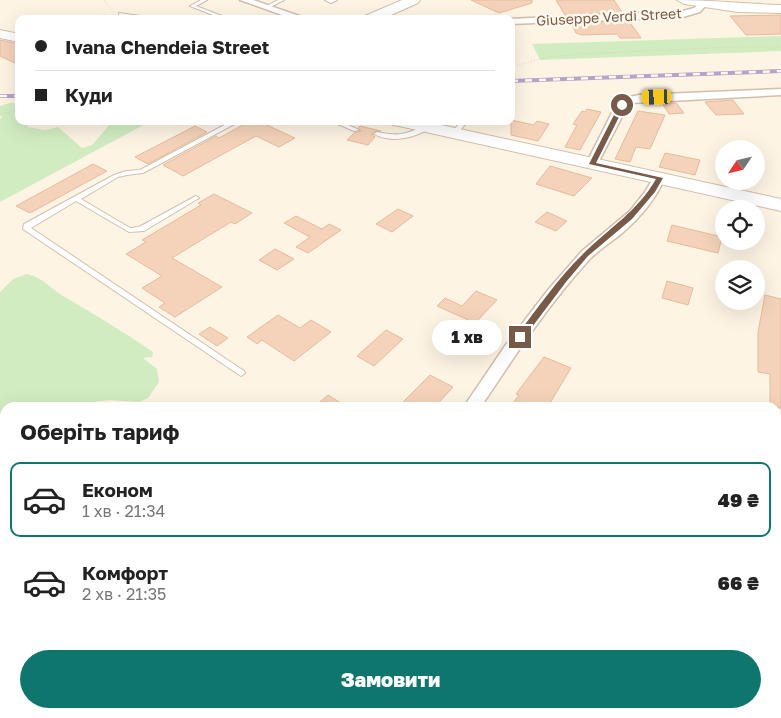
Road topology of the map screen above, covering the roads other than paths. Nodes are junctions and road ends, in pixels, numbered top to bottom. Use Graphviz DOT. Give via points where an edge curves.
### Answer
graph roads {
  1 [pos="205,0"];
  2 [pos="244,0"];
  3 [pos="282,0"];
  4 [pos="327,0"];
  5 [pos="335,0"];
  6 [pos="413,0"];
  7 [pos="684,0"];
  8 [pos="702,4"];
  9 [pos="267,7"];
  10 [pos="781,9"];
  11 [pos="122,14"];
  12 [pos="127,15"];
  13 [pos="217,15"];
  14 [pos="291,15"];
  15 [pos="379,15"];
  16 [pos="515,21"];
  17 [pos="0,34"];
  18 [pos="15,37"];
  19 [pos="781,92"];
  20 [pos="628,100"];
  21 [pos="229,125"];
  22 [pos="344,125"];
  23 [pos="417,125"];
  24 [pos="427,127"];
  25 [pos="460,127"];
  26 [pos="356,130"];
  27 [pos="378,134"];
  28 [pos="592,164"];
  29 [pos="659,178"];
  30 [pos="75,198"];
  31 [pos="196,198"];
  32 [pos="781,205"];
  33 [pos="242,372"];
  34 [pos="475,402"];
  1 -- 13 [label="lane" via="192,6"];
  2 -- 9 [label="street"];
  3 -- 9 [label="lane"];
  4 -- 5 [label="lane"];
  6 -- 15 [label="main road"];
  7 -- 8 [label="main road"];
  8 -- 10 [label="main road"];
  8 -- 16 [label="street, Giuseppe Verdi Street" via="697,10 682,14"];
  9 -- 14 [label="street"];
  11 -- 12 [label="lane"];
  17 -- 18 [label="main road"];
  19 -- 20 [label="street"];
  20 -- 28 [label="street" via="622,105"];
  21 -- 30 [label="lane" via="141,172 116,176"];
  22 -- 26 [label="lane"];
  23 -- 24 [label="main road"];
  24 -- 25 [label="main road"];
  24 -- 27 [label="lane" via="407,136"];
  25 -- 28 [label="main road"];
  28 -- 29 [label="main road"];
  29 -- 32 [label="main road"];
  29 -- 34 [label="street" via="630,218 586,255 563,280"];
  30 -- 31 [label="lane" via="135,231"];
  30 -- 33 [label="lane" via="28,224 27,229"];
}
